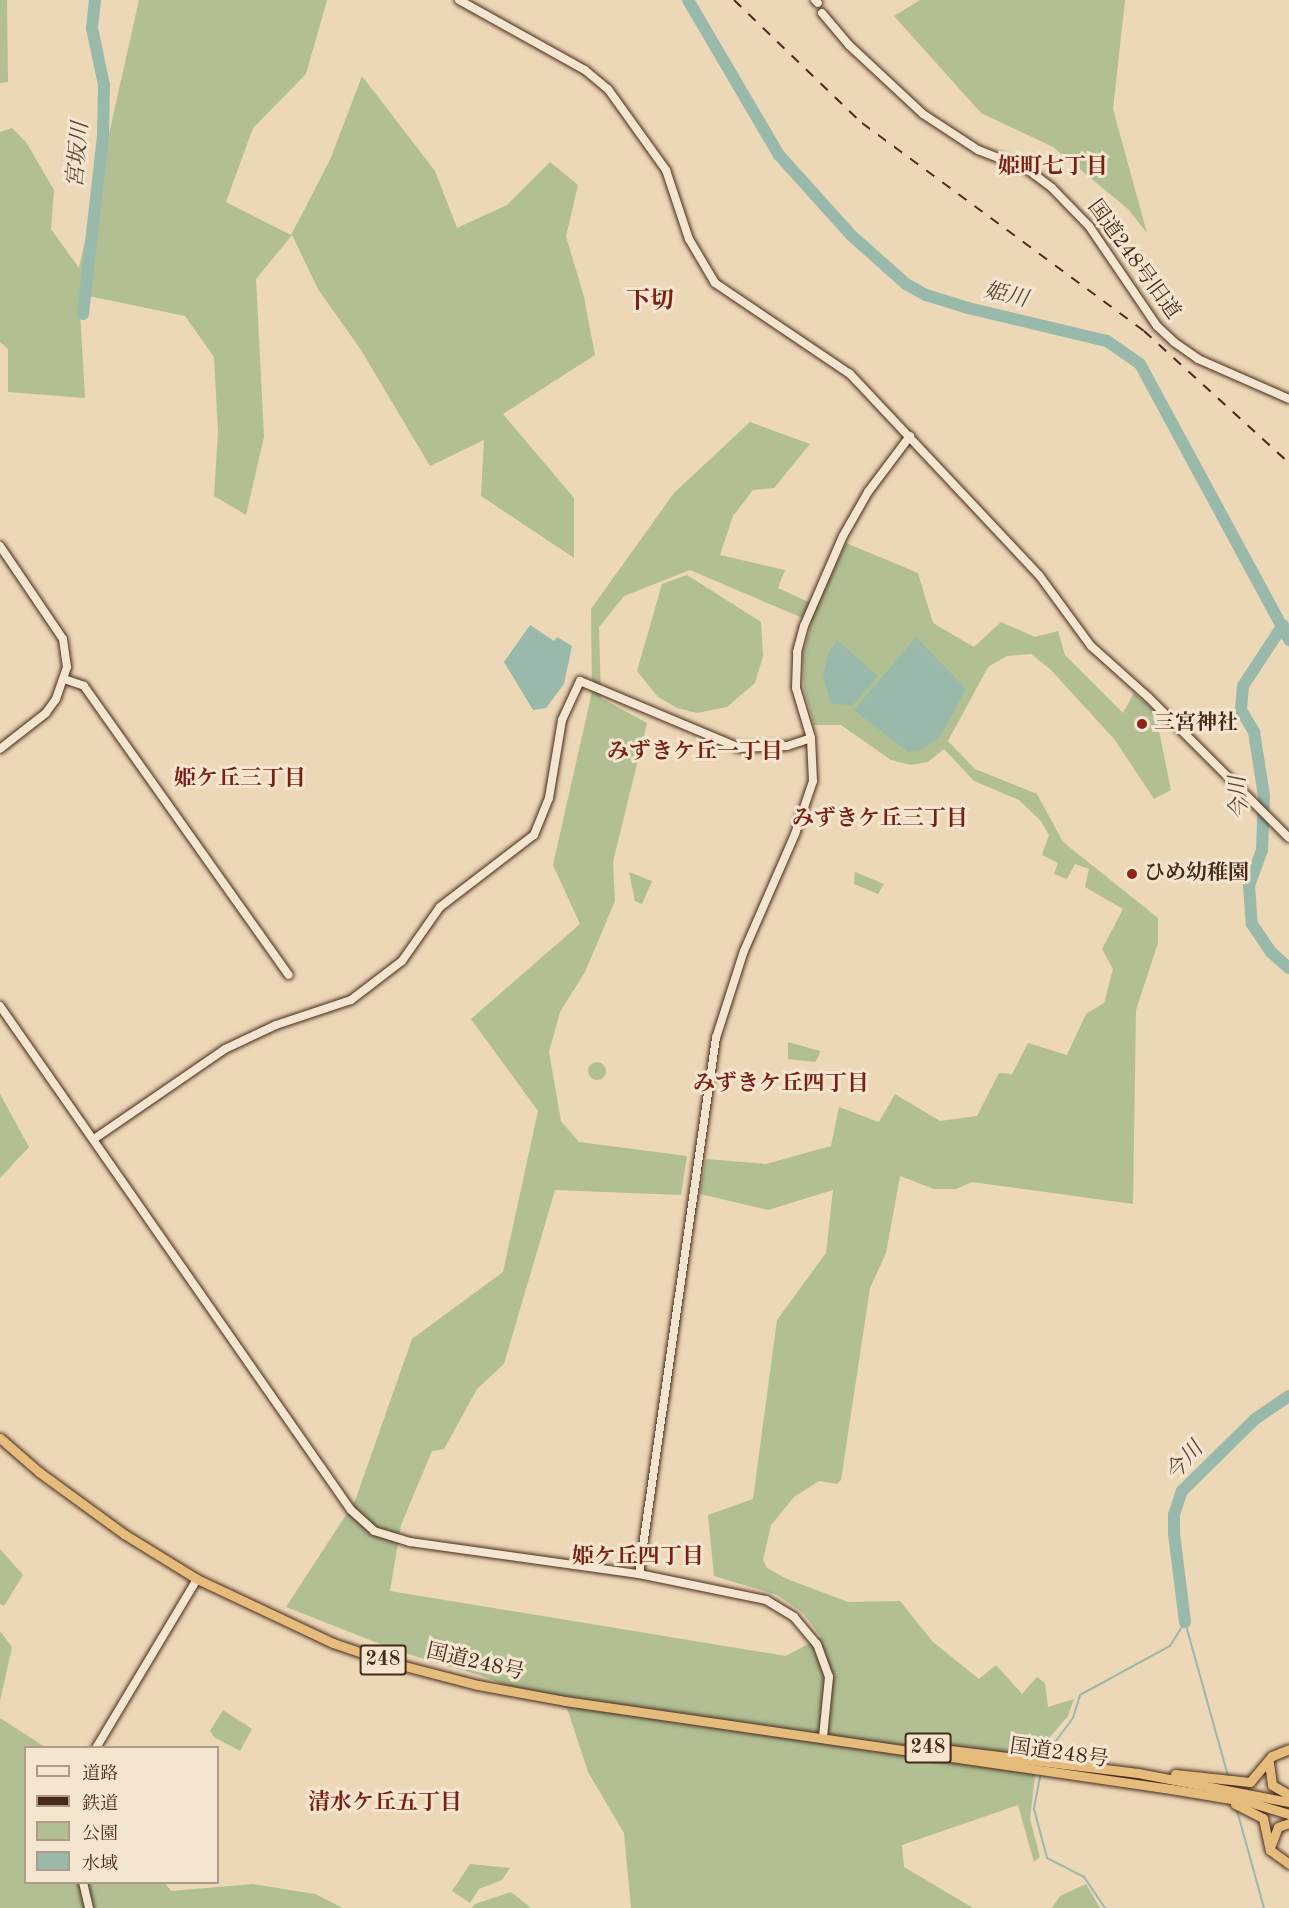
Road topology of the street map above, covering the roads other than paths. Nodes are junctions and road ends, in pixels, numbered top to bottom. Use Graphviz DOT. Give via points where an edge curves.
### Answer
graph roads {
  1 [pos="459,0"];
  2 [pos="822,13"];
  3 [pos="1289,399"];
  4 [pos="910,436"];
  5 [pos="0,546"];
  6 [pos="64,679"];
  7 [pos="811,738"];
  8 [pos="0,749"];
  9 [pos="1289,838"];
  10 [pos="289,975"];
  11 [pos="0,1006"];
  12 [pos="94,1139"];
  13 [pos="0,1438"];
  14 [pos="639,1574"];
  15 [pos="197,1579"];
  16 [pos="823,1737"];
  17 [pos="97,1746"];
  18 [pos="1289,1749"];
  19 [pos="1269,1760"];
  20 [pos="1032,1764"];
  21 [pos="1233,1785"];
  22 [pos="1289,1795"];
  23 [pos="1289,1802"];
  24 [pos="1237,1803"];
  25 [pos="1289,1814"];
  26 [pos="1289,1823"];
  27 [pos="1270,1850"];
  28 [pos="1289,1864"];
  29 [pos="83,1884"];
  30 [pos="89,1908"];
  1 -- 4 [label="street" via="585,70 608,89 666,170 689,239 715,283 826,355"];
  2 -- 3 [label="street, 国道248号旧道" via="849,45 923,114 978,150 1027,170 1052,188 1089,226 1157,326 1174,342 1198,359"];
  4 -- 7 [label="street" via="843,536 804,626 796,661 796,688"];
  4 -- 9 [label="street" via="1039,575 1091,645"];
  5 -- 6 [label="street" via="63,639 67,667"];
  6 -- 8 [label="street" via="46,713"];
  6 -- 10 [label="street" via="84,686"];
  7 -- 12 [label="street" via="787,746 739,748 580,681 562,720 549,798 534,835 440,907 402,961 351,1000 276,1024 225,1049"];
  7 -- 14 [label="street" via="815,765 812,789 744,951 716,1038"];
  11 -- 12 [label="street"];
  12 -- 14 [label="street" via="351,1510 374,1531 410,1542"];
  13 -- 15 [label="highway, 国道248号 / 248" via="39,1472 115,1527"];
  14 -- 16 [label="street" via="766,1600 795,1617 818,1644 829,1677"];
  15 -- 16 [label="highway, 国道248号 / 248" via="350,1650 478,1685"];
  15 -- 17 [label="street"];
  16 -- 20 [label="highway, 国道248号 / 248"];
  18 -- 19 [label="highway"];
  19 -- 21 [label="highway" via="1257,1779"];
  19 -- 22 [label="highway" via="1272,1785"];
  20 -- 21 [label="highway, 国道248号 / 248"];
  20 -- 24 [label="highway, 国道248号 / 248"];
  21 -- 23 [label="highway"];
  24 -- 25 [label="highway"];
  24 -- 27 [label="highway" via="1263,1818"];
  26 -- 27 [label="highway" via="1278,1827"];
  27 -- 28 [label="highway"];
  29 -- 30 [label="street"];
}
